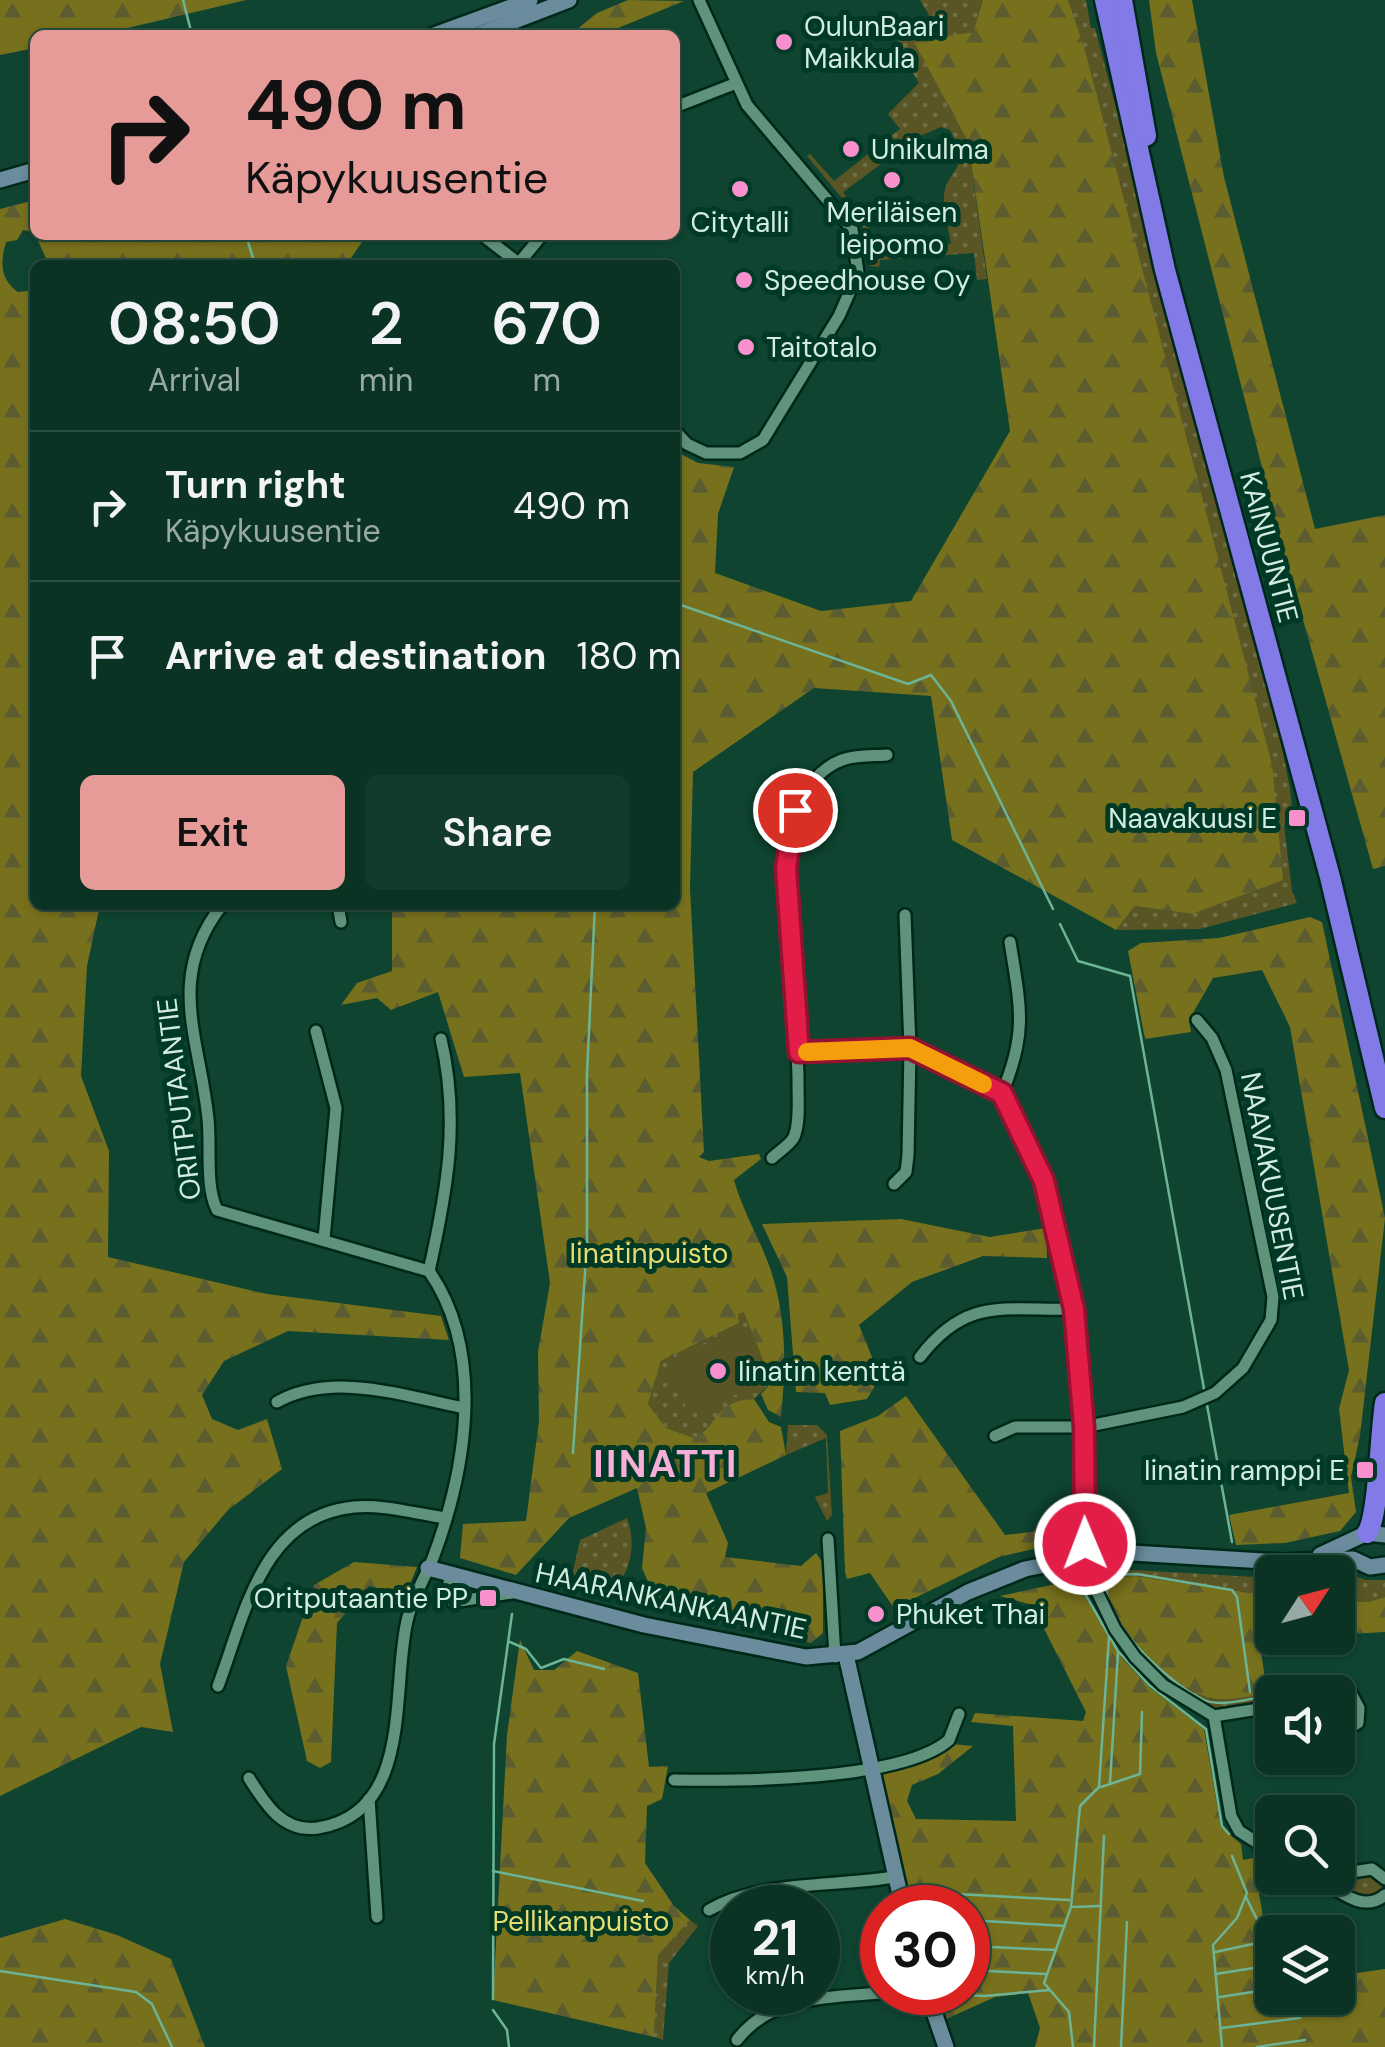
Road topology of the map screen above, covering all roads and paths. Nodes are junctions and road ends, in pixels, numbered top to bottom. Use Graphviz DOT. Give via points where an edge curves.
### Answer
graph roads {
  1 [pos="530,0"];
  2 [pos="569,0"];
  3 [pos="699,0"];
  4 [pos="1105,0"];
  5 [pos="1122,0"];
  6 [pos="448,30"];
  7 [pos="491,30"];
  8 [pos="734,84"];
  9 [pos="680,105"];
  10 [pos="30,171"];
  11 [pos="0,180"];
  12 [pos="489,240"];
  13 [pos="538,240"];
  14 [pos="515,260"];
  15 [pos="523,260"];
  16 [pos="680,436"];
  17 [pos="887,755"];
  18 [pos="218,910"];
  19 [pos="339,910"];
  20 [pos="905,915"];
  21 [pos="341,922"];
  22 [pos="1010,942"];
  23 [pos="1197,1020"];
  24 [pos="316,1031"];
  25 [pos="442,1039"];
  26 [pos="910,1048"];
  27 [pos="799,1052"];
  28 [pos="1385,1056"];
  29 [pos="1002,1093"];
  30 [pos="1385,1108"];
  31 [pos="772,1158"];
  32 [pos="894,1184"];
  33 [pos="324,1239"];
  34 [pos="429,1271"];
  35 [pos="1074,1309"];
  36 [pos="920,1357"];
  37 [pos="277,1402"];
  38 [pos="1385,1403"];
  39 [pos="464,1408"];
  40 [pos="1084,1427"];
  41 [pos="994,1436"];
  42 [pos="446,1518"];
  43 [pos="1371,1535"];
  44 [pos="828,1540"];
  45 [pos="1319,1555"];
  46 [pos="1085,1557"];
  47 [pos="1255,1559"];
  48 [pos="1355,1561"];
  49 [pos="1361,1561"];
  50 [pos="1385,1565"];
  51 [pos="428,1568"];
  52 [pos="456,1576"];
  53 [pos="515,1592"];
  54 [pos="840,1656"];
  55 [pos="218,1686"];
  56 [pos="1355,1700"];
  57 [pos="1255,1710"];
  58 [pos="959,1714"];
  59 [pos="1214,1716"];
  60 [pos="1355,1726"];
  61 [pos="868,1768"];
  62 [pos="250,1778"];
  63 [pos="674,1780"];
  64 [pos="369,1799"];
  65 [pos="1255,1841"];
  66 [pos="1355,1871"];
  67 [pos="894,1877"];
  68 [pos="1385,1880"];
  69 [pos="896,1885"];
  70 [pos="1348,1895"];
  71 [pos="1385,1895"];
  72 [pos="709,1910"];
  73 [pos="377,1916"];
  74 [pos="860,1996"];
  75 [pos="935,2015"];
  76 [pos="737,2040"];
  77 [pos="946,2047"];
  1 -- 6 [label="street"];
  2 -- 7 [label="street"];
  3 -- 8 [label="street"];
  4 -- 30 [label="highway, KAINUUNTIE" via="1161,253 1330,877"];
  5 -- 28 [label="highway, KAINUUNTIE" via="1175,263"];
  8 -- 9 [label="street"];
  8 -- 16 [label="street" via="852,229 856,286 756,446 740,453 706,452"];
  10 -- 11 [label="street"];
  12 -- 14 [label="street"];
  13 -- 15 [label="street"];
  17 -- 27 [label="street" via="839,760 795,810 786,868"];
  18 -- 33 [label="street, ORITPUTAANTIE" via="195,959 188,1004 208,1116 214,1204 224,1216"];
  19 -- 21 [label="street"];
  20 -- 26 [label="street"];
  22 -- 29 [label="street" via="1022,1023"];
  23 -- 40 [label="street, NAAVAKUUSENTIE" via="1226,1070 1273,1297 1270,1320 1243,1368 1214,1393 1183,1407"];
  24 -- 33 [label="street" via="336,1108"];
  25 -- 34 [label="street" via="453,1147"];
  26 -- 27 [label="street"];
  26 -- 29 [label="street"];
  26 -- 32 [label="street" via="906,1172"];
  27 -- 31 [label="street" via="794,1137"];
  29 -- 35 [label="street" via="1044,1181"];
  33 -- 34 [label="street, ORITPUTAANTIE"];
  34 -- 39 [label="street" via="453,1318"];
  35 -- 36 [label="street" via="964,1314"];
  35 -- 40 [label="street"];
  37 -- 39 [label="street" via="299,1390 356,1387"];
  38 -- 43 [label="highway"];
  39 -- 42 [label="street"];
  40 -- 41 [label="street, NAAVAKUUSENTIE" via="1014,1427"];
  40 -- 46 [label="street"];
  42 -- 51 [label="street"];
  42 -- 55 [label="street" via="356,1506 318,1514 293,1530 269,1555"];
  43 -- 45 [label="street, HAARANKANKAANTIE"];
  43 -- 49 [label="street" via="1358,1553"];
  44 -- 54 [label="street"];
  46 -- 47 [label="street, HAARANKANKAANTIE"];
  46 -- 54 [label="street, HAARANKANKAANTIE" via="1025,1569 968,1592 882,1641"];
  46 -- 59 [label="street" via="1115,1629 1135,1657 1164,1685"];
  48 -- 49 [label="street, HAARANKANKAANTIE"];
  49 -- 50 [label="street, HAARANKANKAANTIE" via="1370,1568"];
  51 -- 52 [label="street, HAARANKANKAANTIE"];
  51 -- 64 [label="street" via="404,1633 394,1753"];
  52 -- 53 [label="street, HAARANKANKAANTIE"];
  52 -- 53 [label="street" via="448,1583 453,1602"];
  53 -- 54 [label="street, HAARANKANKAANTIE" via="790,1656"];
  54 -- 61 [label="street"];
  56 -- 60 [label="street"];
  57 -- 59 [label="street"];
  58 -- 61 [label="street" via="953,1735 935,1751"];
  59 -- 65 [label="street" via="1231,1816"];
  61 -- 63 [label="street"];
  61 -- 67 [label="street"];
  62 -- 64 [label="street" via="273,1813 301,1830 340,1821"];
  64 -- 73 [label="street"];
  66 -- 68 [label="street" via="1372,1868"];
  67 -- 69 [label="street"];
  67 -- 72 [label="street" via="771,1892"];
  70 -- 71 [label="street" via="1361,1902"];
  74 -- 76 [label="street" via="776,2007 752,2020"];
  75 -- 77 [label="street"];
}
